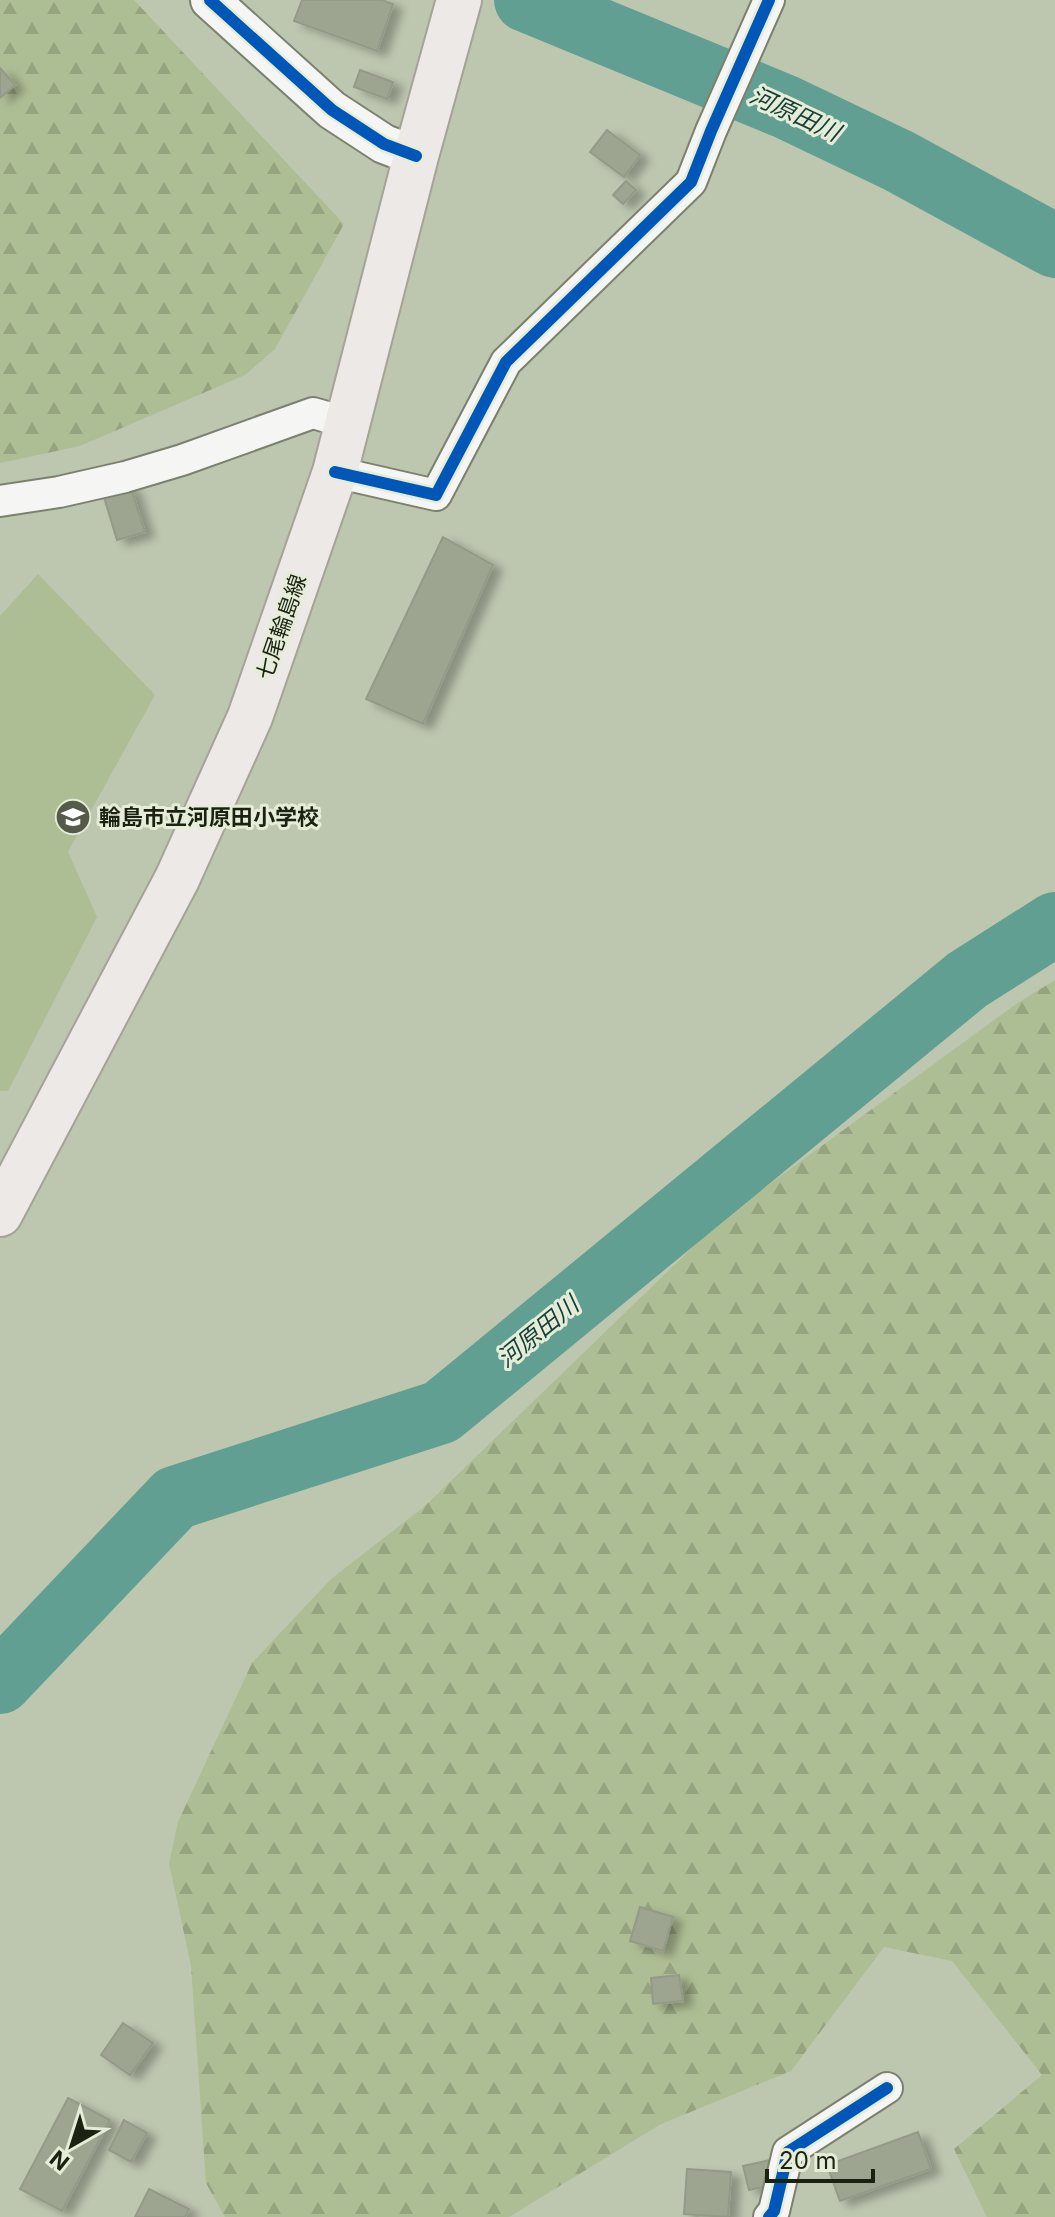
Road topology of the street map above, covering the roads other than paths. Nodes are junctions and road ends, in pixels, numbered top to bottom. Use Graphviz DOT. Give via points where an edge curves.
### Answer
graph roads {
  1 [pos="210,0"];
  2 [pos="769,0"];
  3 [pos="456,12"];
  4 [pos="416,156"];
  5 [pos="348,423"];
  6 [pos="335,472"];
  7 [pos="0,501"];
  8 [pos="7,1185"];
  9 [pos="887,2088"];
  10 [pos="769,2217"];
  1 -- 4 [label="street" via="332,110 384,144"];
  2 -- 6 [label="street" via="691,182 506,362 436,495"];
  3 -- 4 [label="main road, 七尾輪島線"];
  4 -- 5 [label="main road, 七尾輪島線"];
  5 -- 6 [label="main road, 七尾輪島線"];
  5 -- 7 [label="street" via="313,413 125,477"];
  6 -- 8 [label="main road, 七尾輪島線" via="250,717 177,879"];
  9 -- 10 [label="street" via="788,2152"];
}
